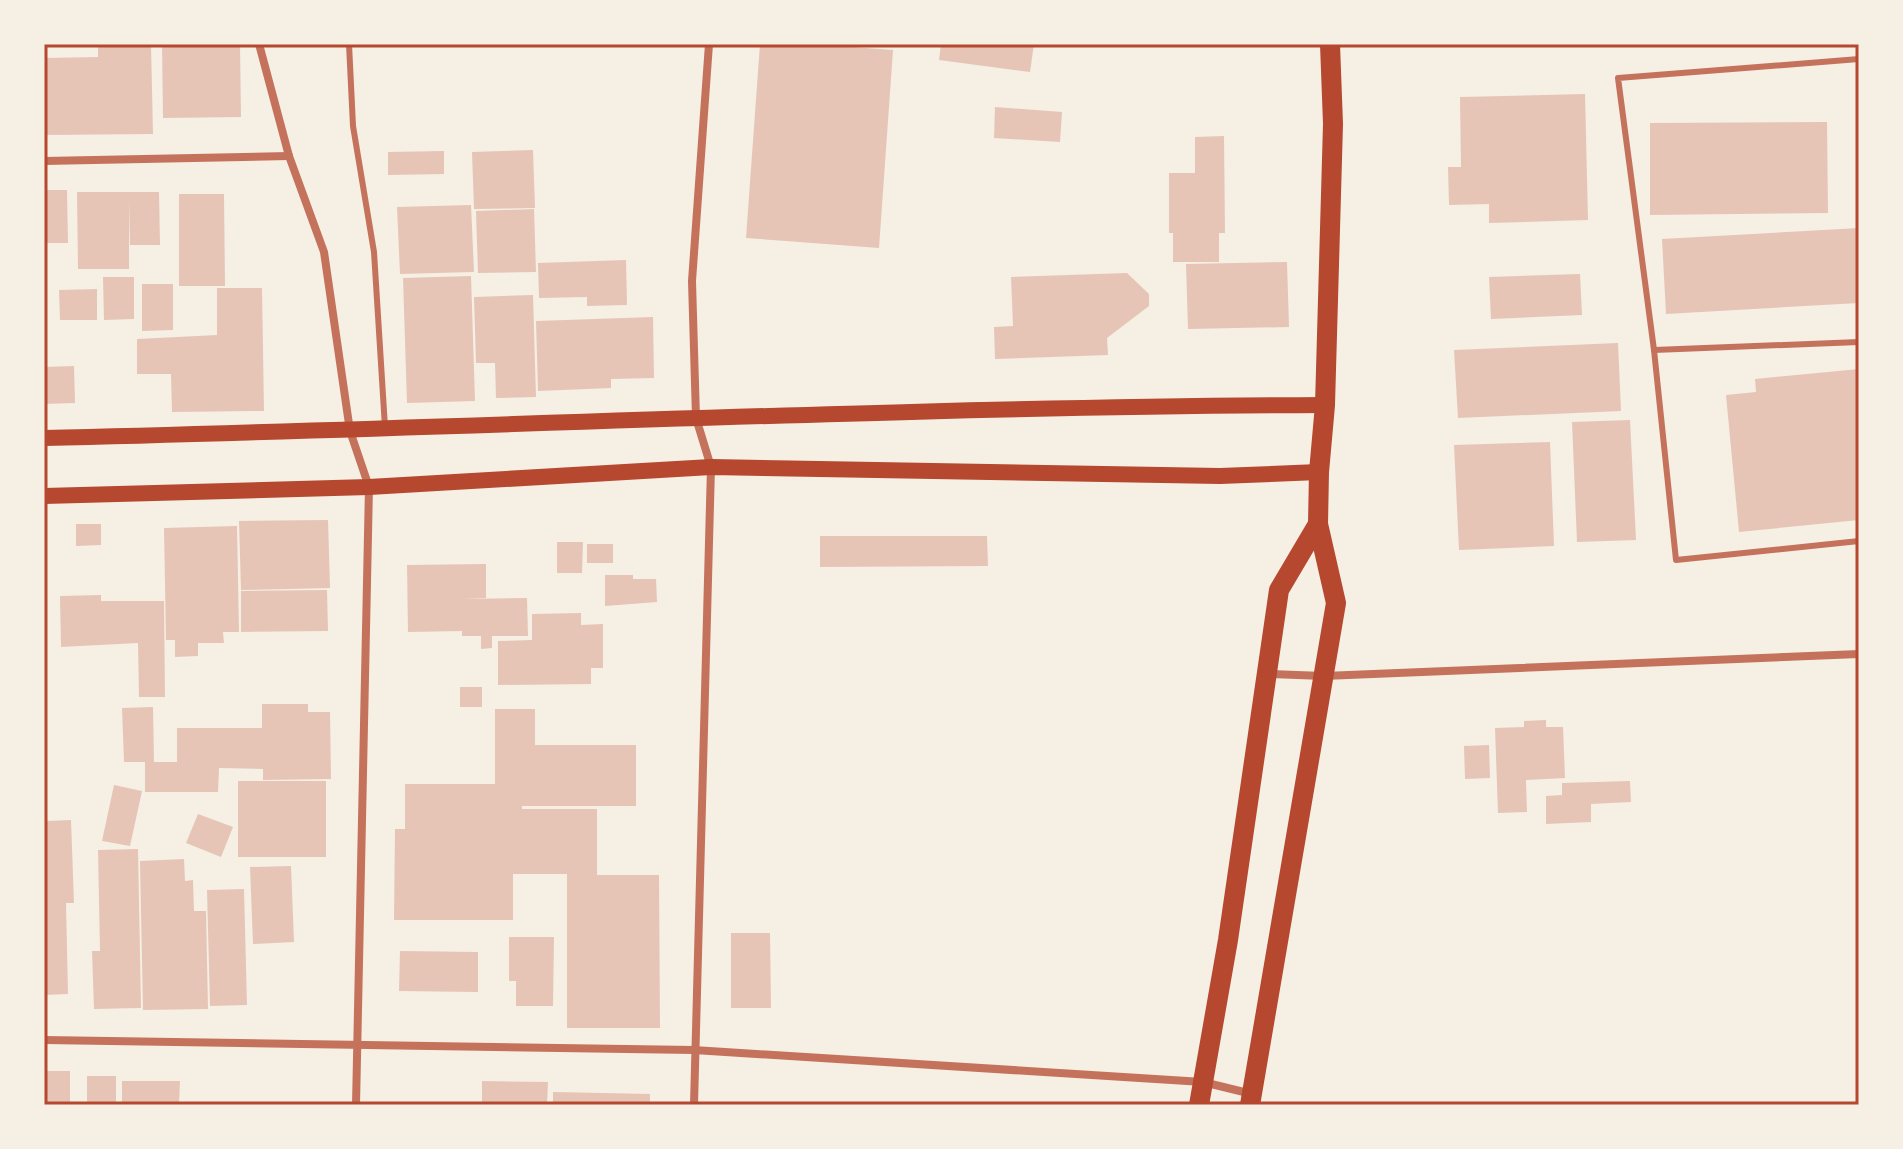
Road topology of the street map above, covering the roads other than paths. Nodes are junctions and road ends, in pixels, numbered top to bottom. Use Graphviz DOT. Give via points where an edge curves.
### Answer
graph roads {
  1 [pos="259,44"];
  2 [pos="349,44"];
  3 [pos="709,44"];
  4 [pos="1330,44"];
  5 [pos="1859,59"];
  6 [pos="289,156"];
  7 [pos="44,161"];
  8 [pos="1859,342"];
  9 [pos="1654,350"];
  10 [pos="1325,405"];
  11 [pos="696,418"];
  12 [pos="385,430"];
  13 [pos="350,431"];
  14 [pos="44,438"];
  15 [pos="711,467"];
  16 [pos="1319,472"];
  17 [pos="369,487"];
  18 [pos="44,496"];
  19 [pos="1318,524"];
  20 [pos="1859,541"];
  21 [pos="1859,654"];
  22 [pos="1266,674"];
  23 [pos="1324,676"];
  24 [pos="44,1040"];
  25 [pos="357,1045"];
  26 [pos="694,1050"];
  27 [pos="1203,1082"];
  28 [pos="1251,1099"];
  29 [pos="356,1105"];
  30 [pos="694,1105"];
  31 [pos="1199,1105"];
  1 -- 6 [label="street"];
  2 -- 12 [label="lane" via="353,126 374,252"];
  3 -- 11 [label="street" via="692,281"];
  4 -- 10 [label="main road" via="1333,124"];
  5 -- 9 [label="lane" via="1618,78"];
  6 -- 7 [label="street"];
  6 -- 13 [label="street" via="324,252"];
  8 -- 9 [label="lane"];
  9 -- 20 [label="lane" via="1676,560"];
  10 -- 11 [label="main road"];
  10 -- 16 [label="main road"];
  11 -- 12 [label="main road"];
  11 -- 15 [label="street"];
  12 -- 13 [label="main road"];
  13 -- 14 [label="main road"];
  13 -- 17 [label="street"];
  15 -- 16 [label="main road" via="1220,476"];
  15 -- 17 [label="main road"];
  15 -- 26 [label="street"];
  16 -- 19 [label="main road"];
  17 -- 18 [label="main road"];
  17 -- 25 [label="street"];
  19 -- 22 [label="main road" via="1279,590"];
  19 -- 23 [label="main road" via="1336,603"];
  21 -- 23 [label="street"];
  22 -- 23 [label="street"];
  22 -- 27 [label="main road"];
  23 -- 28 [label="main road"];
  24 -- 25 [label="street"];
  25 -- 26 [label="street"];
  25 -- 29 [label="street"];
  26 -- 27 [label="street"];
  26 -- 30 [label="street"];
  27 -- 28 [label="street"];
  27 -- 31 [label="main road"];
}
